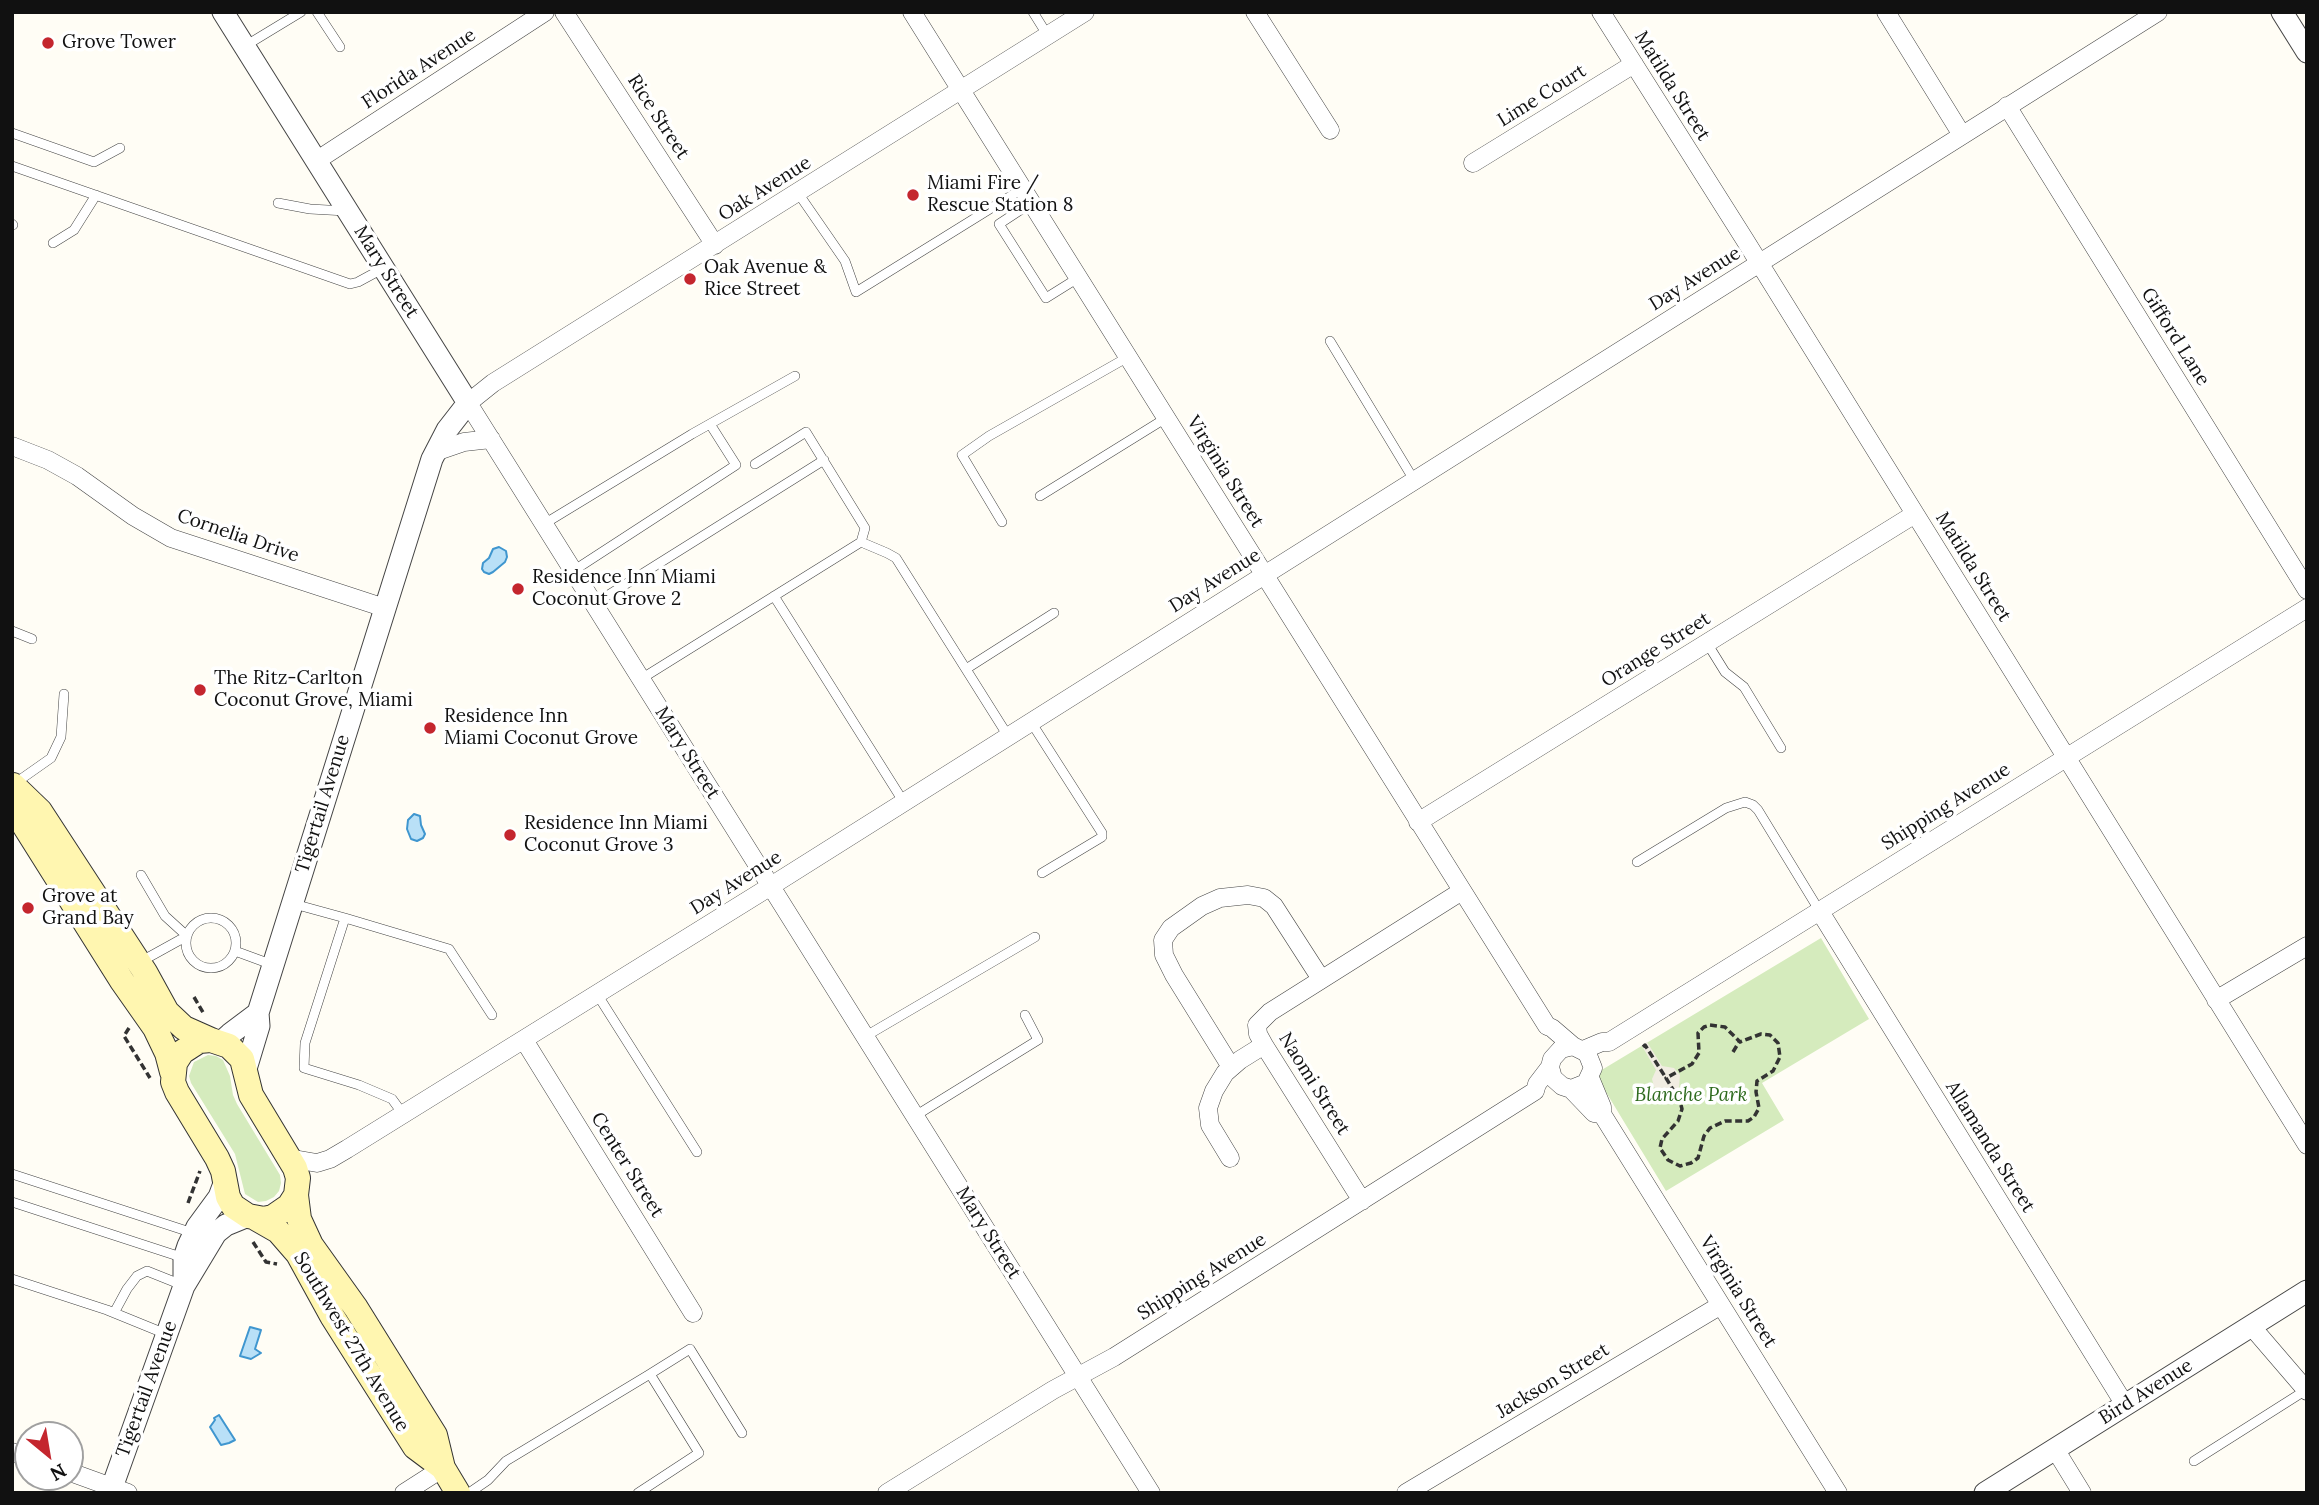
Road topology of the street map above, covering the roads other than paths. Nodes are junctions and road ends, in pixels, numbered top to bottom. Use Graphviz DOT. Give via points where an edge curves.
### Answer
graph roads {
  1 [pos="223,12"];
  2 [pos="300,12"];
  3 [pos="317,12"];
  4 [pos="545,12"];
  5 [pos="564,12"];
  6 [pos="912,12"];
  7 [pos="1033,12"];
  8 [pos="1085,12"];
  9 [pos="1255,12"];
  10 [pos="1601,12"];
  11 [pos="1886,12"];
  12 [pos="2158,12"];
  13 [pos="2282,12"];
  14 [pos="1048,36"];
  15 [pos="245,46"];
  16 [pos="340,47"];
  17 [pos="2307,52"];
  18 [pos="1634,64"];
  19 [pos="960,90"];
  20 [pos="2007,106"];
  21 [pos="1330,130"];
  22 [pos="12,134"];
  23 [pos="1962,135"];
  24 [pos="120,148"];
  25 [pos="316,161"];
  26 [pos="1473,163"];
  27 [pos="12,166"];
  28 [pos="798,193"];
  29 [pos="96,195"];
  30 [pos="1027,196"];
  31 [pos="278,203"];
  32 [pos="347,211"];
  33 [pos="53,243"];
  34 [pos="715,245"];
  35 [pos="1760,263"];
  36 [pos="383,268"];
  37 [pos="1078,278"];
  38 [pos="1330,341"];
  39 [pos="1128,357"];
  40 [pos="795,376"];
  41 [pos="468,403"];
  42 [pos="1166,418"];
  43 [pos="710,424"];
  44 [pos="491,439"];
  45 [pos="12,446"];
  46 [pos="435,452"];
  47 [pos="824,460"];
  48 [pos="755,464"];
  49 [pos="1414,480"];
  50 [pos="1040,496"];
  51 [pos="1915,514"];
  52 [pos="1002,522"];
  53 [pos="544,524"];
  54 [pos="861,542"];
  55 [pos="573,571"];
  56 [pos="1264,575"];
  57 [pos="2307,590"];
  58 [pos="774,596"];
  59 [pos="594,604"];
  60 [pos="385,608"];
  61 [pos="2307,608"];
  62 [pos="1054,613"];
  63 [pos="12,631"];
  64 [pos="32,639"];
  65 [pos="1707,643"];
  66 [pos="966,668"];
  67 [pos="641,679"];
  68 [pos="64,694"];
  69 [pos="1031,722"];
  70 [pos="1008,736"];
  71 [pos="1781,748"];
  72 [pos="2066,757"];
  73 [pos="12,785"];
  74 [pos="903,801"];
  75 [pos="1418,822"];
  76 [pos="1637,862"];
  77 [pos="1042,873"];
  78 [pos="141,875"];
  79 [pos="771,886"];
  80 [pos="1462,891"];
  81 [pos="292,903"];
  82 [pos="1819,910"];
  83 [pos="345,918"];
  84 [pos="187,936"];
  85 [pos="1035,937"];
  86 [pos="2307,946"];
  87 [pos="235,951"];
  88 [pos="139,963"];
  89 [pos="273,965"];
  90 [pos="1321,979"];
  91 [pos="597,994"];
  92 [pos="2216,1000"];
  93 [pos="258,1013"];
  94 [pos="492,1015"];
  95 [pos="1025,1015"];
  96 [pos="1547,1026"];
  97 [pos="213,1034"];
  98 [pos="866,1036"];
  99 [pos="524,1040"];
  100 [pos="1609,1042"];
  101 [pos="1264,1045"];
  102 [pos="1578,1048"];
  103 [pos="1551,1063"];
  104 [pos="1231,1067"];
  105 [pos="246,1069"];
  106 [pos="172,1072"];
  107 [pos="1591,1073"];
  108 [pos="1567,1087"];
  109 [pos="1535,1091"];
  110 [pos="403,1114"];
  111 [pos="1602,1114"];
  112 [pos="915,1116"];
  113 [pos="2307,1145"];
  114 [pos="698,1152"];
  115 [pos="288,1158"];
  116 [pos="1230,1158"];
  117 [pos="12,1174"];
  118 [pos="225,1181"];
  119 [pos="296,1195"];
  120 [pos="1362,1201"];
  121 [pos="12,1202"];
  122 [pos="251,1224"];
  123 [pos="193,1233"];
  124 [pos="184,1258"];
  125 [pos="12,1279"];
  126 [pos="184,1286"];
  127 [pos="2307,1292"];
  128 [pos="1721,1305"];
  129 [pos="693,1312"];
  130 [pos="114,1313"];
  131 [pos="2252,1327"];
  132 [pos="166,1334"];
  133 [pos="650,1374"];
  134 [pos="1077,1377"];
  135 [pos="2306,1390"];
  136 [pos="2125,1405"];
  137 [pos="742,1433"];
  138 [pos="2055,1449"];
  139 [pos="2194,1461"];
  140 [pos="443,1468"];
  141 [pos="84,1478"];
  142 [pos="117,1491"];
  143 [pos="404,1493"];
  144 [pos="458,1493"];
  145 [pos="469,1493"];
  146 [pos="638,1493"];
  147 [pos="887,1493"];
  148 [pos="1150,1493"];
  149 [pos="1406,1493"];
  150 [pos="1838,1493"];
  151 [pos="1985,1493"];
  152 [pos="2082,1493"];
  1 -- 15 [label="street, Mary Street"];
  2 -- 15 [label="lane"];
  3 -- 16 [label="lane"];
  4 -- 25 [label="street, Florida Avenue"];
  5 -- 34 [label="street, Rice Street"];
  6 -- 19 [label="street, Virginia Street"];
  7 -- 14 [label="lane"];
  8 -- 14 [label="street, Oak Avenue"];
  9 -- 21 [label="street"];
  10 -- 18 [label="street, Matilda Street"];
  11 -- 23 [label="street"];
  12 -- 20 [label="street, Day Avenue"];
  13 -- 17 [label="street"];
  14 -- 19 [label="street, Oak Avenue"];
  15 -- 25 [label="street, Mary Street"];
  18 -- 26 [label="street, Lime Court"];
  18 -- 35 [label="street, Matilda Street"];
  19 -- 28 [label="street, Oak Avenue"];
  19 -- 30 [label="street, Virginia Street"];
  20 -- 23 [label="street, Day Avenue"];
  20 -- 57 [label="street, Gifford Lane"];
  22 -- 24 [label="lane" via="94,162"];
  23 -- 35 [label="street, Day Avenue"];
  25 -- 32 [label="street, Mary Street"];
  27 -- 29 [label="lane"];
  28 -- 30 [label="lane" via="845,261 856,292"];
  28 -- 34 [label="street, Oak Avenue"];
  29 -- 33 [label="lane" via="74,230"];
  29 -- 36 [label="lane" via="350,284"];
  30 -- 37 [label="street, Virginia Street"];
  30 -- 37 [label="lane" via="999,224 1005,235 1046,298"];
  31 -- 32 [label="lane"];
  32 -- 36 [label="street, Mary Street"];
  34 -- 41 [label="street, Oak Avenue"];
  35 -- 49 [label="street, Day Avenue"];
  35 -- 51 [label="street, Matilda Street"];
  36 -- 41 [label="street, Mary Street"];
  37 -- 39 [label="street, Virginia Street"];
  38 -- 49 [label="lane"];
  39 -- 42 [label="street, Virginia Street"];
  39 -- 52 [label="lane" via="962,455"];
  40 -- 43 [label="lane"];
  41 -- 44 [label="street, Mary Street"];
  41 -- 46 [label="street, Tigertail Avenue"];
  42 -- 50 [label="lane"];
  42 -- 56 [label="street, Virginia Street"];
  43 -- 53 [label="lane"];
  43 -- 55 [label="lane" via="736,465"];
  44 -- 46 [label="street"];
  44 -- 53 [label="street, Mary Street"];
  45 -- 60 [label="street, Cornelia Drive" via="77,476 171,538"];
  46 -- 60 [label="street, Tigertail Avenue"];
  47 -- 48 [label="lane" via="806,432"];
  47 -- 54 [label="lane" via="864,528"];
  47 -- 59 [label="lane"];
  49 -- 56 [label="street, Day Avenue"];
  51 -- 65 [label="street, Orange Street"];
  51 -- 72 [label="street, Matilda Street"];
  53 -- 55 [label="street, Mary Street"];
  54 -- 58 [label="lane"];
  54 -- 66 [label="lane" via="895,558"];
  55 -- 59 [label="street, Mary Street"];
  56 -- 69 [label="street, Day Avenue"];
  56 -- 75 [label="street, Virginia Street"];
  58 -- 67 [label="lane"];
  58 -- 74 [label="lane"];
  59 -- 67 [label="street, Mary Street"];
  60 -- 81 [label="street, Tigertail Avenue"];
  61 -- 72 [label="street, Shipping Avenue"];
  62 -- 66 [label="lane"];
  63 -- 64 [label="lane"];
  65 -- 71 [label="lane" via="1725,672 1744,687"];
  65 -- 75 [label="street, Orange Street"];
  66 -- 70 [label="lane"];
  67 -- 79 [label="street, Mary Street"];
  68 -- 73 [label="lane" via="61,737 51,758"];
  69 -- 70 [label="street, Day Avenue"];
  69 -- 77 [label="lane" via="1102,833"];
  70 -- 74 [label="street, Day Avenue"];
  72 -- 82 [label="street, Shipping Avenue"];
  72 -- 92 [label="street, Matilda Street"];
  73 -- 88 [label="main road" via="40,811"];
  73 -- 106 [label="main road" via="22,822 155,1028"];
  74 -- 79 [label="street, Day Avenue"];
  75 -- 80 [label="street, Virginia Street"];
  76 -- 82 [label="lane" via="1726,808 1745,802 1758,810"];
  78 -- 84 [label="lane" via="165,916"];
  79 -- 91 [label="street, Day Avenue"];
  79 -- 98 [label="street, Mary Street"];
  80 -- 90 [label="street"];
  80 -- 96 [label="street, Virginia Street"];
  81 -- 83 [label="lane"];
  81 -- 89 [label="street, Tigertail Avenue"];
  82 -- 100 [label="street, Shipping Avenue"];
  82 -- 136 [label="street, Allamanda Street"];
  83 -- 94 [label="lane" via="449,949"];
  83 -- 110 [label="lane" via="305,1044 304,1068 391,1099"];
  84 -- 87 [label="lane" via="188,953 202,966 217,968"];
  84 -- 87 [label="lane" via="196,922 217,917 234,931"];
  84 -- 88 [label="lane"];
  85 -- 98 [label="lane"];
  86 -- 92 [label="street"];
  87 -- 89 [label="lane"];
  88 -- 97 [label="main road" via="174,1020 184,1028"];
  89 -- 93 [label="street, Tigertail Avenue"];
  90 -- 101 [label="street, Naomi Street" via="1261,1019 1257,1030"];
  90 -- 104 [label="street" via="1274,906 1256,896 1212,901 1171,928 1163,940 1164,955"];
  91 -- 99 [label="street, Day Avenue"];
  91 -- 114 [label="lane"];
  92 -- 113 [label="street, Matilda Street"];
  93 -- 97 [label="street"];
  93 -- 105 [label="street, Tigertail Avenue" via="259,1026"];
  95 -- 112 [label="lane" via="1038,1040"];
  96 -- 102 [label="street, Virginia Street"];
  96 -- 103 [label="street, Virginia Street"];
  97 -- 105 [label="main road" via="237,1052"];
  97 -- 106 [label="main road" via="188,1046"];
  98 -- 112 [label="street, Mary Street"];
  99 -- 110 [label="street, Day Avenue"];
  99 -- 129 [label="street, Center Street"];
  100 -- 102 [label="street, Shipping Avenue"];
  100 -- 107 [label="street, Shipping Avenue"];
  101 -- 104 [label="street"];
  101 -- 120 [label="street, Naomi Street"];
  102 -- 103 [label="street" via="1561,1049"];
  102 -- 107 [label="street" via="1590,1058"];
  103 -- 108 [label="street" via="1553,1078"];
  103 -- 109 [label="street, Shipping Avenue"];
  104 -- 116 [label="street" via="1208,1108 1210,1125"];
  105 -- 115 [label="main road, Southwest 27th Avenue" via="251,1095"];
  106 -- 118 [label="main road, Southwest 27th Avenue" via="177,1092 217,1158"];
  107 -- 108 [label="street" via="1582,1086"];
  107 -- 111 [label="street, Virginia Street"];
  108 -- 109 [label="street, Shipping Avenue" via="1541,1094"];
  108 -- 111 [label="street, Virginia Street" via="1594,1113"];
  109 -- 120 [label="street, Shipping Avenue"];
  110 -- 115 [label="street, Day Avenue" via="324,1161"];
  111 -- 128 [label="street, Virginia Street"];
  112 -- 134 [label="street, Mary Street"];
  115 -- 119 [label="main road, Southwest 27th Avenue" via="298,1178"];
  117 -- 123 [label="lane"];
  118 -- 122 [label="main road, Southwest 27th Avenue" via="233,1206"];
  118 -- 123 [label="street, Tigertail Avenue"];
  119 -- 122 [label="main road" via="281,1213"];
  119 -- 140 [label="main road, Southwest 27th Avenue" via="299,1219 312,1245 435,1435"];
  120 -- 134 [label="street, Shipping Avenue"];
  121 -- 124 [label="lane"];
  122 -- 126 [label="street, Tigertail Avenue" via="231,1223 216,1233"];
  122 -- 140 [label="main road, Southwest 27th Avenue" via="278,1231 298,1254 415,1447"];
  123 -- 124 [label="street, Tigertail Avenue"];
  124 -- 126 [label="street, Tigertail Avenue"];
  125 -- 130 [label="lane"];
  126 -- 130 [label="lane" via="147,1270 127,1289"];
  126 -- 132 [label="street, Tigertail Avenue"];
  127 -- 131 [label="street, Bird Avenue"];
  128 -- 149 [label="street, Jackson Street"];
  128 -- 150 [label="street, Virginia Street"];
  130 -- 132 [label="lane"];
  131 -- 135 [label="street"];
  131 -- 136 [label="street, Bird Avenue"];
  132 -- 142 [label="street, Tigertail Avenue"];
  133 -- 137 [label="lane" via="690,1349"];
  133 -- 145 [label="lane" via="506,1461"];
  133 -- 146 [label="lane" via="699,1453"];
  134 -- 147 [label="street, Shipping Avenue"];
  134 -- 148 [label="street, Mary Street"];
  135 -- 139 [label="lane"];
  136 -- 138 [label="street, Bird Avenue"];
  138 -- 151 [label="street, Bird Avenue"];
  138 -- 152 [label="street"];
  140 -- 143 [label="street"];
  140 -- 144 [label="main road, Southwest 27th Avenue"];
  141 -- 142 [label="street"];
}
